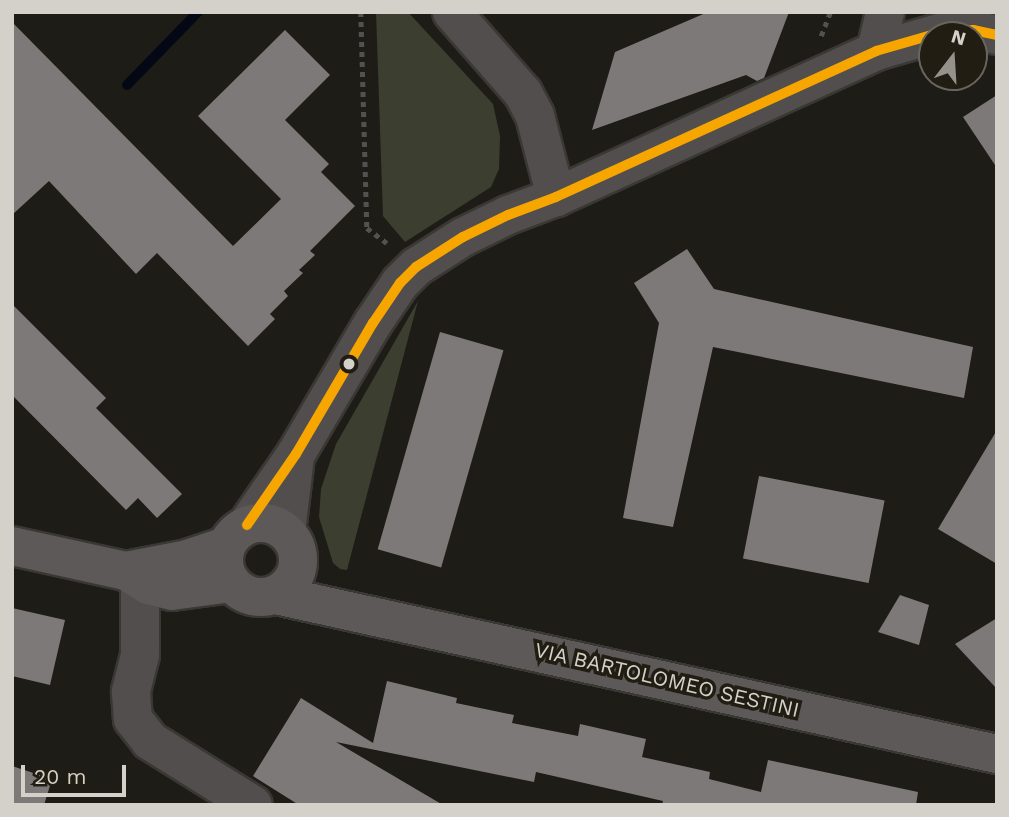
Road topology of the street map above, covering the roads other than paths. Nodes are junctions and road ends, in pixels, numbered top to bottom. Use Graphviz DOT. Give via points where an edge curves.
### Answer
graph roads {
  1 [pos="452,12"];
  2 [pos="885,12"];
  3 [pos="997,35"];
  4 [pos="876,51"];
  5 [pos="556,197"];
  6 [pos="296,454"];
  7 [pos="286,533"];
  8 [pos="236,536"];
  9 [pos="12,546"];
  10 [pos="133,576"];
  11 [pos="231,583"];
  12 [pos="286,583"];
  13 [pos="185,591"];
  14 [pos="140,655"];
  15 [pos="997,754"];
  16 [pos="253,805"];
  1 -- 5 [label="street" via="523,93 535,116"];
  2 -- 4 [label="street"];
  3 -- 4 [label="street" via="949,30"];
  4 -- 5 [label="street"];
  5 -- 6 [label="street" via="463,237 416,267 373,323"];
  6 -- 7 [label="street"];
  6 -- 8 [label="street"];
  7 -- 8 [label="main road" via="267,523"];
  7 -- 12 [label="main road" via="297,550"];
  8 -- 10 [label="main road" via="187,559"];
  8 -- 11 [label="main road" via="223,566"];
  9 -- 10 [label="main road"];
  10 -- 13 [label="main road" via="160,589"];
  10 -- 14 [label="street"];
  11 -- 12 [label="main road" via="247,595 266,598"];
  11 -- 13 [label="main road"];
  12 -- 15 [label="main road, VIA BARTOLOMEO SESTINI" via="337,608"];
  13 -- 14 [label="street"];
  14 -- 16 [label="street" via="131,692 133,719 141,732"];
}
